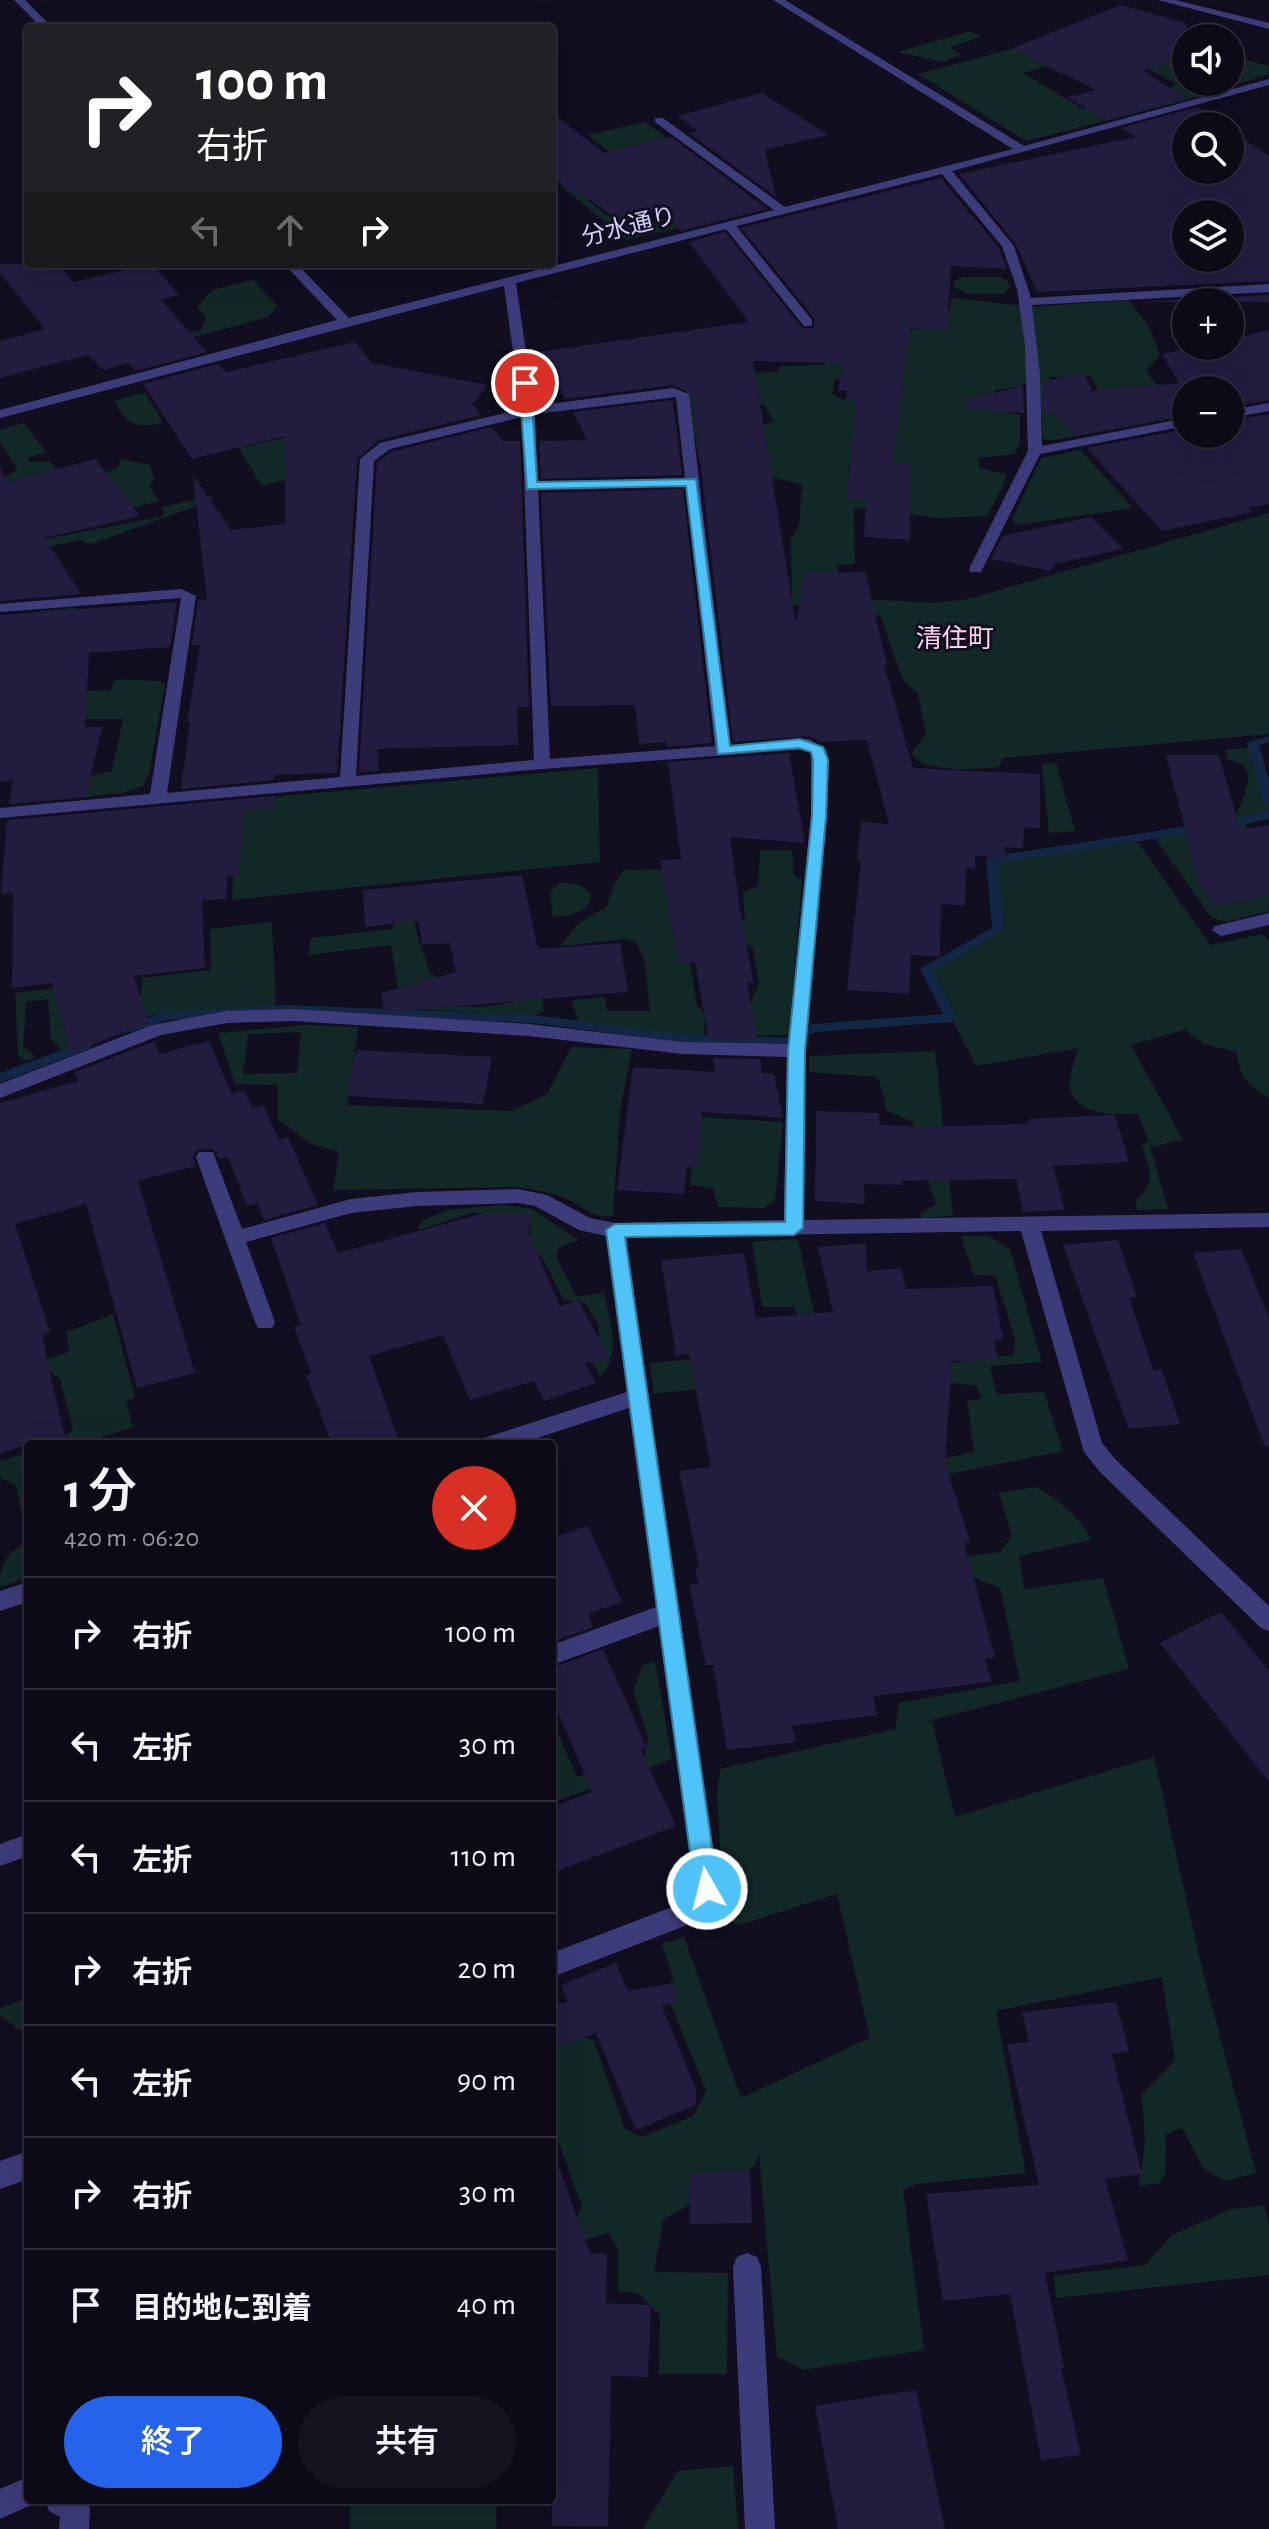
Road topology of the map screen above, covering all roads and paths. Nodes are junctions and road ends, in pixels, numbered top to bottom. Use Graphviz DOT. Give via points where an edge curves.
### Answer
graph roads {
  1 [pos="19,0"];
  2 [pos="778,0"];
  3 [pos="1163,0"];
  4 [pos="44,24"];
  5 [pos="1269,26"];
  6 [pos="1269,82"];
  7 [pos="659,120"];
  8 [pos="1022,150"];
  9 [pos="945,170"];
  10 [pos="782,210"];
  11 [pos="728,224"];
  12 [pos="294,268"];
  13 [pos="556,268"];
  14 [pos="556,268"];
  15 [pos="509,280"];
  16 [pos="1269,288"];
  17 [pos="1027,302"];
  18 [pos="346,322"];
  19 [pos="808,323"];
  20 [pos="1269,407"];
  21 [pos="528,411"];
  22 [pos="1244,411"];
  23 [pos="0,414"];
  24 [pos="1172,425"];
  25 [pos="1035,451"];
  26 [pos="692,482"];
  27 [pos="531,486"];
  28 [pos="976,569"];
  29 [pos="0,608"];
  30 [pos="723,751"];
  31 [pos="542,764"];
  32 [pos="348,780"];
  33 [pos="158,798"];
  34 [pos="0,813"];
  35 [pos="1269,919"];
  36 [pos="1221,930"];
  37 [pos="796,1051"];
  38 [pos="0,1091"];
  39 [pos="206,1157"];
  40 [pos="1269,1220"];
  41 [pos="1029,1225"];
  42 [pos="794,1228"];
  43 [pos="615,1230"];
  44 [pos="235,1238"];
  45 [pos="265,1322"];
  46 [pos="639,1397"];
  47 [pos="505,1440"];
  48 [pos="24,1593"];
  49 [pos="0,1601"];
  50 [pos="667,1613"];
  51 [pos="1269,1621"];
  52 [pos="556,1654"];
  53 [pos="24,1846"];
  54 [pos="0,1855"];
  55 [pos="556,1963"];
  56 [pos="24,2166"];
  57 [pos="0,2175"];
  58 [pos="747,2267"];
  59 [pos="24,2494"];
  60 [pos="0,2504"];
  61 [pos="67,2504"];
  62 [pos="74,2529"];
  63 [pos="760,2529"];
  1 -- 4 [label="street"];
  2 -- 8 [label="street"];
  3 -- 5 [label="street"];
  6 -- 8 [label="street, 分水通り"];
  7 -- 10 [label="street"];
  8 -- 9 [label="street, 分水通り"];
  9 -- 10 [label="street, 分水通り"];
  9 -- 17 [label="street" via="1007,245"];
  10 -- 11 [label="street, 分水通り"];
  11 -- 14 [label="street, 分水通り"];
  11 -- 19 [label="street"];
  12 -- 18 [label="street"];
  13 -- 15 [label="street, 分水通り"];
  15 -- 18 [label="street, 分水通り"];
  15 -- 21 [label="street"];
  16 -- 17 [label="street"];
  17 -- 25 [label="street"];
  18 -- 23 [label="street, 分水通り"];
  20 -- 22 [label="street"];
  21 -- 26 [label="street" via="682,394"];
  21 -- 27 [label="street"];
  21 -- 32 [label="street" via="385,446 367,459"];
  24 -- 25 [label="street"];
  25 -- 28 [label="street"];
  26 -- 27 [label="street"];
  26 -- 30 [label="street"];
  27 -- 31 [label="street"];
  29 -- 33 [label="street" via="189,596"];
  30 -- 31 [label="street"];
  30 -- 37 [label="street" via="800,743 818,750 821,760"];
  31 -- 32 [label="street"];
  32 -- 33 [label="street"];
  33 -- 34 [label="street"];
  35 -- 36 [label="street"];
  37 -- 38 [label="street" via="683,1048 529,1030 293,1015 227,1017 158,1029"];
  37 -- 42 [label="street"];
  39 -- 44 [label="street"];
  40 -- 41 [label="street"];
  41 -- 42 [label="street"];
  41 -- 51 [label="street" via="1092,1446"];
  42 -- 43 [label="street"];
  43 -- 44 [label="street" via="586,1225 540,1200 518,1196 351,1206"];
  43 -- 46 [label="street"];
  44 -- 45 [label="street"];
  46 -- 47 [label="street"];
  46 -- 50 [label="street"];
  48 -- 49 [label="street"];
  50 -- 52 [label="street"];
  50 -- 55 [label="street" via="707,1889 694,1911"];
  53 -- 54 [label="street"];
  56 -- 57 [label="street"];
  58 -- 63 [label="street"];
  59 -- 60 [label="street"];
  61 -- 62 [label="street" via="75,2509"];
}
